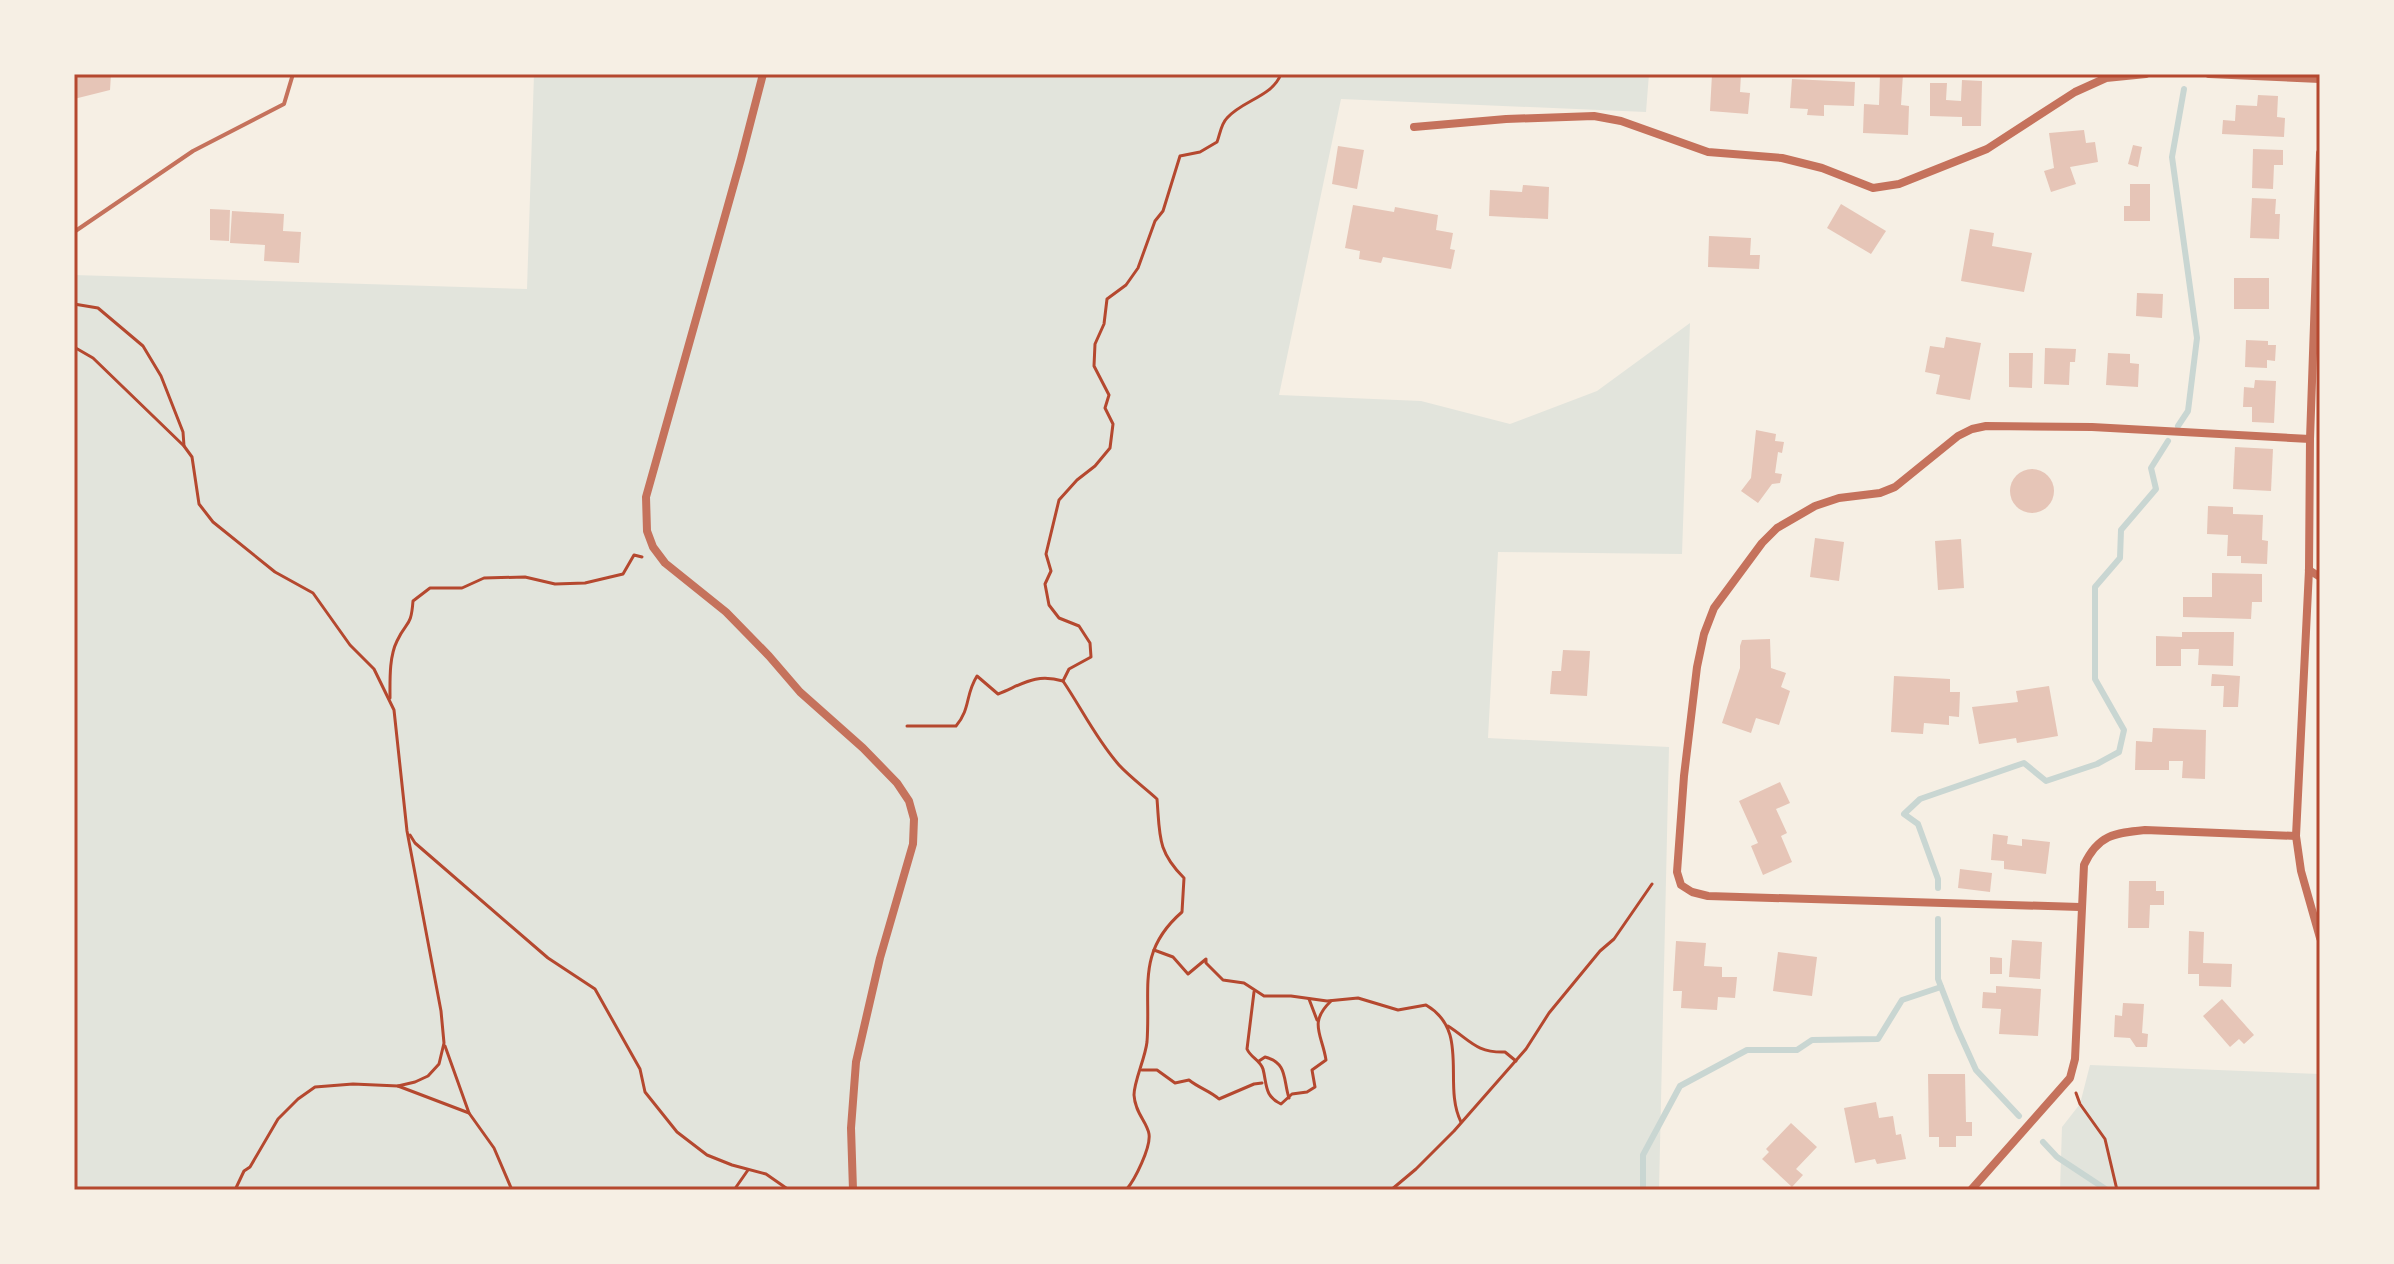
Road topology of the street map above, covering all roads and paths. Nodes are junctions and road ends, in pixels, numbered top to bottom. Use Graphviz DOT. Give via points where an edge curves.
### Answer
graph roads {
  1 [pos="293,74"];
  2 [pos="763,74"];
  3 [pos="1281,74"];
  4 [pos="2146,74"];
  5 [pos="2209,74"];
  6 [pos="2320,79"];
  7 [pos="1414,127"];
  8 [pos="2320,153"];
  9 [pos="74,232"];
  10 [pos="2318,251"];
  11 [pos="74,304"];
  12 [pos="74,347"];
  13 [pos="2310,439"];
  14 [pos="184,446"];
  15 [pos="646,558"];
  16 [pos="2309,570"];
  17 [pos="2320,577"];
  18 [pos="1063,681"];
  19 [pos="390,702"];
  20 [pos="907,726"];
  21 [pos="407,831"];
  22 [pos="2296,836"];
  23 [pos="1652,884"];
  24 [pos="2080,907"];
  25 [pos="2320,938"];
  26 [pos="1154,950"];
  27 [pos="1254,992"];
  28 [pos="1309,999"];
  29 [pos="1332,1000"];
  30 [pos="1317,1020"];
  31 [pos="1448,1026"];
  32 [pos="444,1043"];
  33 [pos="1259,1061"];
  34 [pos="1516,1061"];
  35 [pos="1142,1070"];
  36 [pos="2070,1078"];
  37 [pos="1264,1083"];
  38 [pos="398,1086"];
  39 [pos="1289,1098"];
  40 [pos="469,1113"];
  41 [pos="1461,1122"];
  42 [pos="748,1170"];
  43 [pos="235,1190"];
  44 [pos="512,1190"];
  45 [pos="734,1190"];
  46 [pos="789,1190"];
  47 [pos="853,1190"];
  48 [pos="1126,1190"];
  49 [pos="1391,1190"];
  50 [pos="1971,1190"];
  51 [pos="2117,1190"];
  1 -- 9 [label="lane" via="284,104 193,151"];
  2 -- 47 [label="street" via="646,497 645,521 665,563 726,612 909,801 913,844 856,1062"];
  3 -- 18 [label="path" via="1267,92 1224,120 1217,142 1180,156 1138,268 1107,299 1094,366 1109,395 1105,408 1113,424 1110,448 1059,500 1046,554 1049,605 1059,618 1079,626 1090,643 1091,657 1069,669"];
  4 -- 7 [label="street" via="2106,78 1987,149 1899,184 1873,188 1795,161 1708,152 1594,116"];
  5 -- 6 [label="street"];
  8 -- 10 [label="street"];
  10 -- 13 [label="street"];
  11 -- 14 [label="path" via="98,308 143,346 161,376"];
  12 -- 14 [label="path" via="93,358"];
  13 -- 16 [label="street"];
  13 -- 24 [label="street" via="2092,427 1972,429 1895,487 1815,506 1777,528 1714,608 1697,667 1684,776 1677,872 1681,885 1708,896"];
  14 -- 19 [label="path" via="192,457 199,504 213,522 275,572 313,593 374,669"];
  15 -- 19 [label="path" via="634,555 623,574 585,583 484,578 462,588 430,588 413,601 411,622 397,641"];
  16 -- 17 [label="street"];
  16 -- 22 [label="street"];
  18 -- 20 [label="path" via="1033,677 998,694 977,676 967,692 969,706 956,726"];
  18 -- 26 [label="path" via="1120,766 1157,799 1162,851 1184,878 1182,912 1164,927"];
  19 -- 21 [label="path"];
  21 -- 32 [label="path"];
  21 -- 42 [label="path" via="548,958 595,989 640,1069 645,1092 677,1132 707,1155"];
  22 -- 24 [label="street" via="2145,830 2105,838 2084,865"];
  22 -- 25 [label="street"];
  23 -- 34 [label="path"];
  24 -- 36 [label="street"];
  26 -- 27 [label="path" via="1173,957 1188,974 1206,959 1223,980 1244,983"];
  26 -- 35 [label="path" via="1147,966"];
  27 -- 28 [label="path"];
  27 -- 33 [label="path" via="1247,1049"];
  28 -- 29 [label="path"];
  28 -- 30 [label="path"];
  29 -- 30 [label="path"];
  29 -- 31 [label="path" via="1366,999 1398,1010 1426,1005"];
  30 -- 39 [label="path" via="1326,1060 1312,1070 1312,1090"];
  31 -- 34 [label="path" via="1477,1048 1505,1052"];
  31 -- 41 [label="path"];
  32 -- 38 [label="path" via="439,1064 428,1076"];
  32 -- 40 [label="path"];
  33 -- 37 [label="path"];
  33 -- 39 [label="path" via="1273,1059 1284,1069"];
  34 -- 41 [label="path"];
  35 -- 37 [label="path" via="1157,1070 1175,1083 1189,1080 1219,1099"];
  35 -- 48 [label="path" via="1134,1096 1149,1139 1141,1168"];
  36 -- 50 [label="street"];
  36 -- 51 [label="path" via="2080,1104 2105,1139"];
  37 -- 39 [label="path" via="1276,1102"];
  38 -- 40 [label="path"];
  38 -- 43 [label="path" via="315,1087 278,1119"];
  40 -- 44 [label="path" via="494,1148"];
  41 -- 49 [label="path"];
  42 -- 45 [label="path"];
  42 -- 46 [label="path" via="766,1174"];
}
